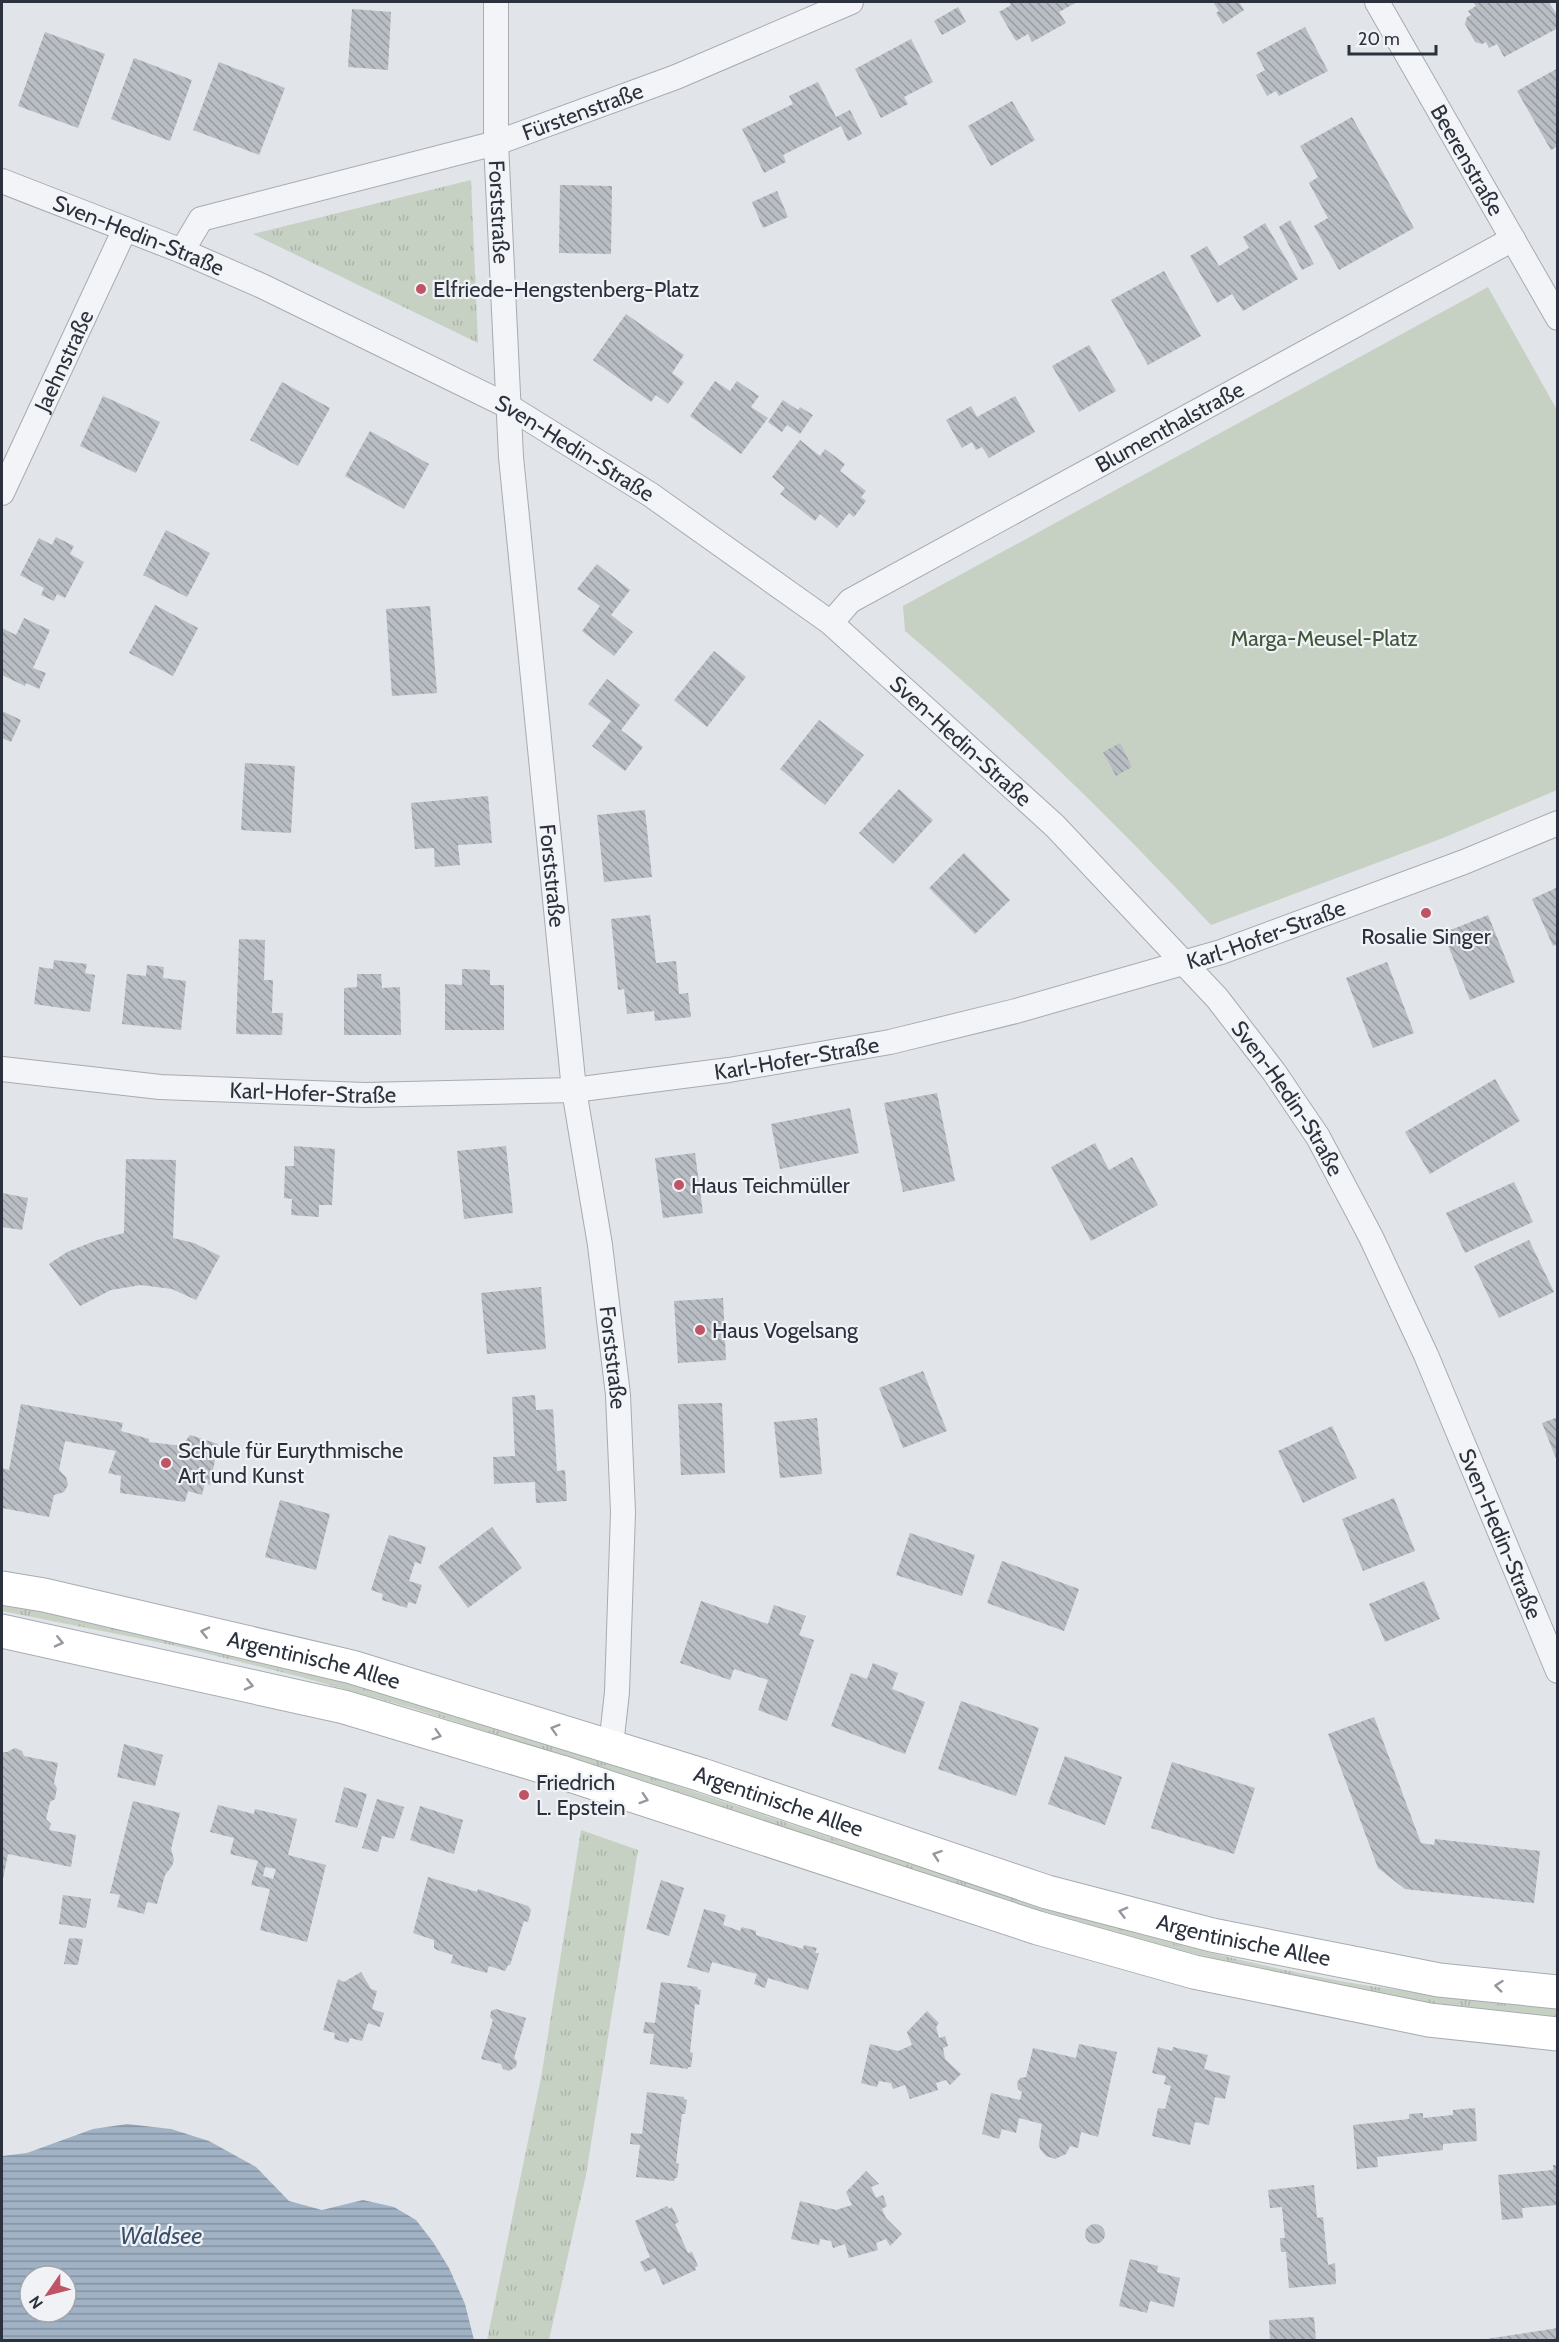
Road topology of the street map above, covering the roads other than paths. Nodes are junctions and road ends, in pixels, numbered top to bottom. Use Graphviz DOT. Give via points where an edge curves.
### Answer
graph roads {
  1 [pos="496,2"];
  2 [pos="851,2"];
  3 [pos="1377,2"];
  4 [pos="496,143"];
  5 [pos="2,181"];
  6 [pos="125,230"];
  7 [pos="1513,239"];
  8 [pos="182,251"];
  9 [pos="1557,318"];
  10 [pos="507,406"];
  11 [pos="2,493"];
  12 [pos="831,623"];
  13 [pos="1557,823"];
  14 [pos="1184,963"];
  15 [pos="2,1069"];
  16 [pos="574,1090"];
  17 [pos="2,1588"];
  18 [pos="2,1630"];
  19 [pos="1557,1671"];
  20 [pos="611,1746"];
  21 [pos="1557,1992"];
  22 [pos="1557,2034"];
  1 -- 4 [label="street, Forststraße"];
  2 -- 4 [label="street, Fürstenstraße" via="676,77"];
  3 -- 7 [label="street, Beerenstraße"];
  4 -- 8 [label="street, Fürstenstraße" via="201,219"];
  4 -- 10 [label="street, Forststraße"];
  5 -- 6 [label="street, Sven-Hedin-Straße"];
  6 -- 8 [label="street, Sven-Hedin-Straße"];
  6 -- 11 [label="street, Jaehnstraße"];
  7 -- 9 [label="street, Beerenstraße"];
  7 -- 12 [label="street, Blumenthalstraße" via="850,601"];
  8 -- 10 [label="street, Sven-Hedin-Straße"];
  10 -- 12 [label="street, Sven-Hedin-Straße" via="651,495"];
  10 -- 16 [label="street, Forststraße"];
  12 -- 14 [label="street, Sven-Hedin-Straße" via="1055,826"];
  13 -- 14 [label="street, Karl-Hofer-Straße" via="1453,866"];
  14 -- 16 [label="street, Karl-Hofer-Straße" via="890,1042 729,1071"];
  14 -- 19 [label="street, Sven-Hedin-Straße" via="1217,998 1274,1072 1318,1137 1366,1227 1426,1355"];
  15 -- 16 [label="street, Karl-Hofer-Straße" via="160,1087 365,1095"];
  16 -- 20 [label="street, Forststraße" via="600,1245 618,1395 623,1512 617,1692"];
  20 -- 17 [label="main road, Argentinische Allee, one-way" via="352,1666"];
  18 -- 22 [label="main road, Argentinische Allee, one-way" via="344,1707 561,1772 1038,1928 1194,1972 1429,2020"];
  21 -- 20 [label="main road, Argentinische Allee, one-way" via="1439,1980 1212,1935 1047,1892"];
}
